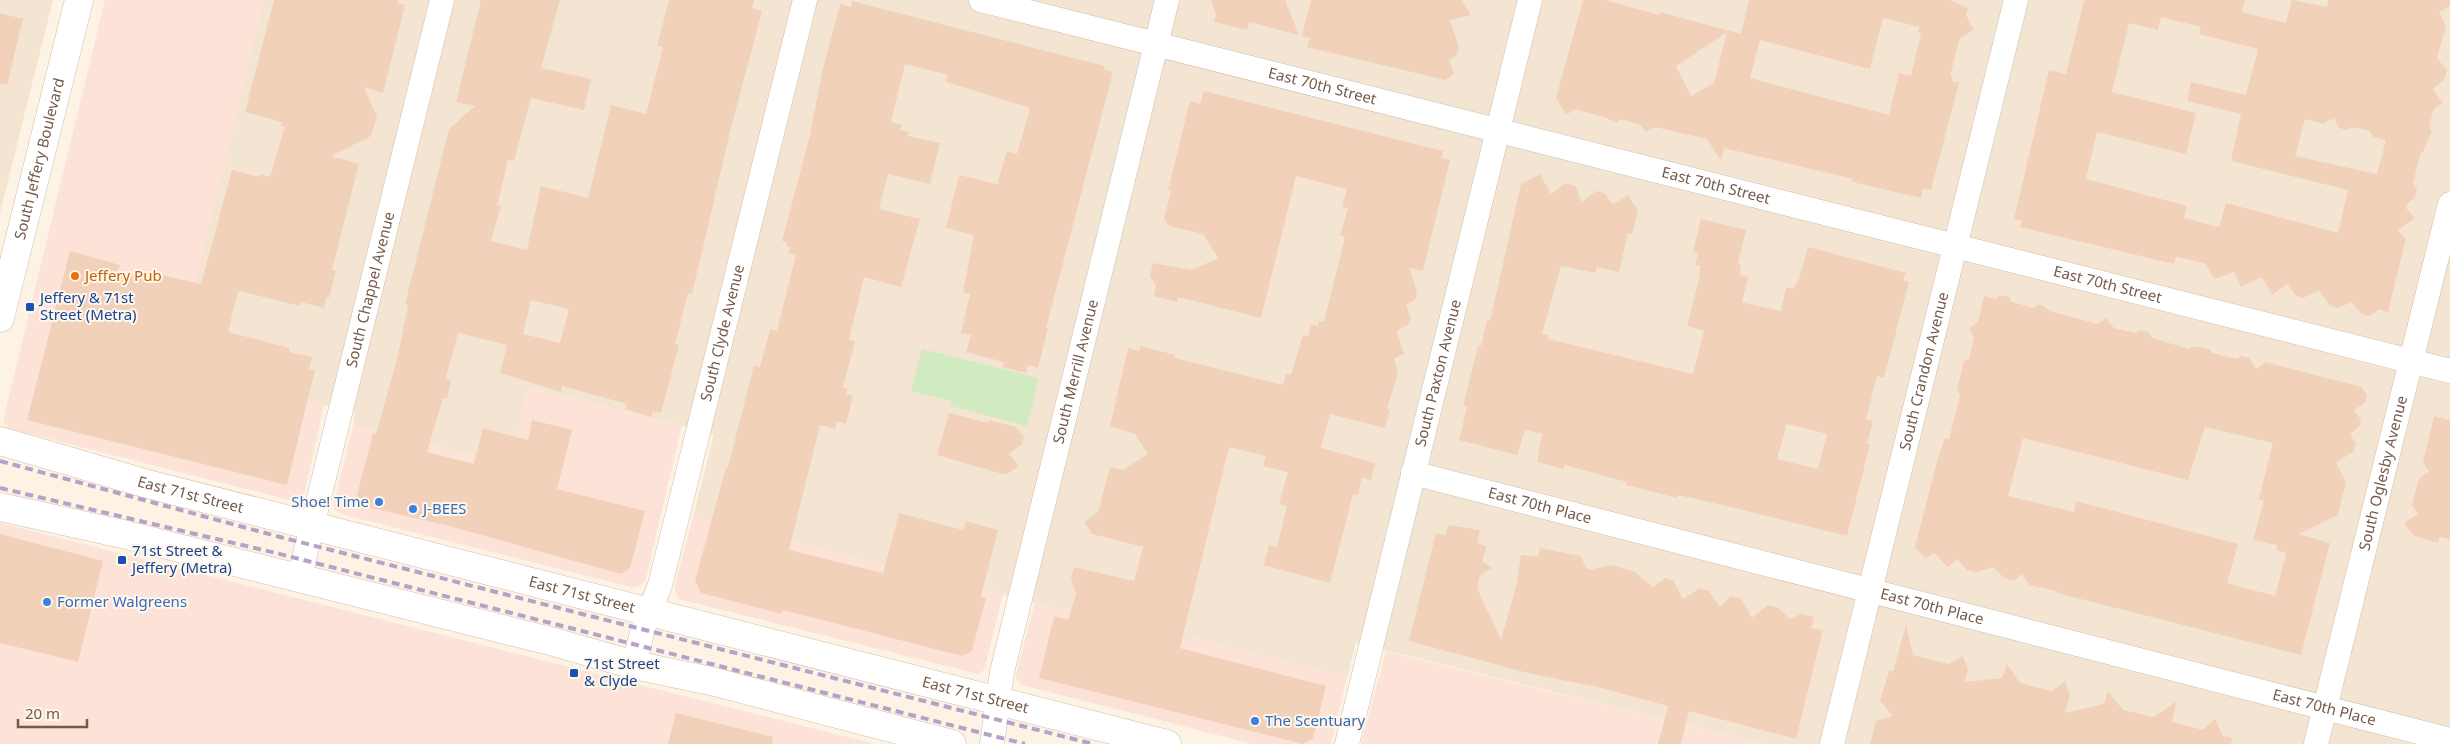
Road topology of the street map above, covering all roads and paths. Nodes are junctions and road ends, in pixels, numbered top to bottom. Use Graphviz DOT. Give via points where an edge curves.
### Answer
graph roads {
  1 [pos="79,0"];
  2 [pos="442,0"];
  3 [pos="805,0"];
  4 [pos="981,0"];
  5 [pos="1167,0"];
  6 [pos="1530,0"];
  7 [pos="2016,0"];
  8 [pos="1156,44"];
  9 [pos="1498,130"];
  10 [pos="2450,204"];
  11 [pos="1956,246"];
  12 [pos="0,318"];
  13 [pos="2411,361"];
  14 [pos="2450,371"];
  15 [pos="0,441"];
  16 [pos="1414,473"];
  17 [pos="0,507"];
  18 [pos="312,526"];
  19 [pos="298,579"];
  20 [pos="1870,591"];
  21 [pos="650,612"];
  22 [pos="634,665"];
  23 [pos="998,701"];
  24 [pos="2325,708"];
  25 [pos="2450,740"];
  26 [pos="952,744"];
  27 [pos="992,744"];
  28 [pos="1167,744"];
  29 [pos="1346,744"];
  30 [pos="1832,744"];
  31 [pos="2316,744"];
  1 -- 12 [label="main road, South Jeffery Boulevard"];
  2 -- 18 [label="street, South Chappel Avenue"];
  3 -- 21 [label="street, South Clyde Avenue" via="678,513"];
  4 -- 8 [label="street, East 70th Street"];
  5 -- 8 [label="street, South Merrill Avenue"];
  6 -- 9 [label="street, South Paxton Avenue"];
  7 -- 11 [label="street, South Crandon Avenue"];
  8 -- 9 [label="street, East 70th Street"];
  8 -- 23 [label="street, South Merrill Avenue" via="1002,672"];
  9 -- 11 [label="street, East 70th Street"];
  9 -- 16 [label="street, South Paxton Avenue"];
  10 -- 13 [label="street, South Oglesby Avenue"];
  11 -- 13 [label="street, East 70th Street"];
  11 -- 20 [label="street, South Crandon Avenue"];
  13 -- 14 [label="street, East 70th Street"];
  13 -- 24 [label="street, South Oglesby Avenue"];
  15 -- 18 [label="main road, East 71st Street" via="144,483"];
  16 -- 20 [label="street, East 70th Place"];
  16 -- 29 [label="street, South Paxton Avenue"];
  17 -- 19 [label="main road" via="127,535"];
  18 -- 19 [label="street, South Chappel Avenue"];
  18 -- 21 [label="main road, East 71st Street"];
  19 -- 22 [label="main road"];
  20 -- 24 [label="street, East 70th Place"];
  20 -- 30 [label="street, South Crandon Avenue"];
  21 -- 22 [label="street, South Clyde Avenue"];
  21 -- 23 [label="main road, East 71st Street"];
  22 -- 26 [label="main road" via="711,681"];
  23 -- 27 [label="street, South Merrill Avenue"];
  23 -- 28 [label="main road, East 71st Street"];
  24 -- 25 [label="street, East 70th Place"];
  24 -- 31 [label="street, South Oglesby Avenue"];
}
